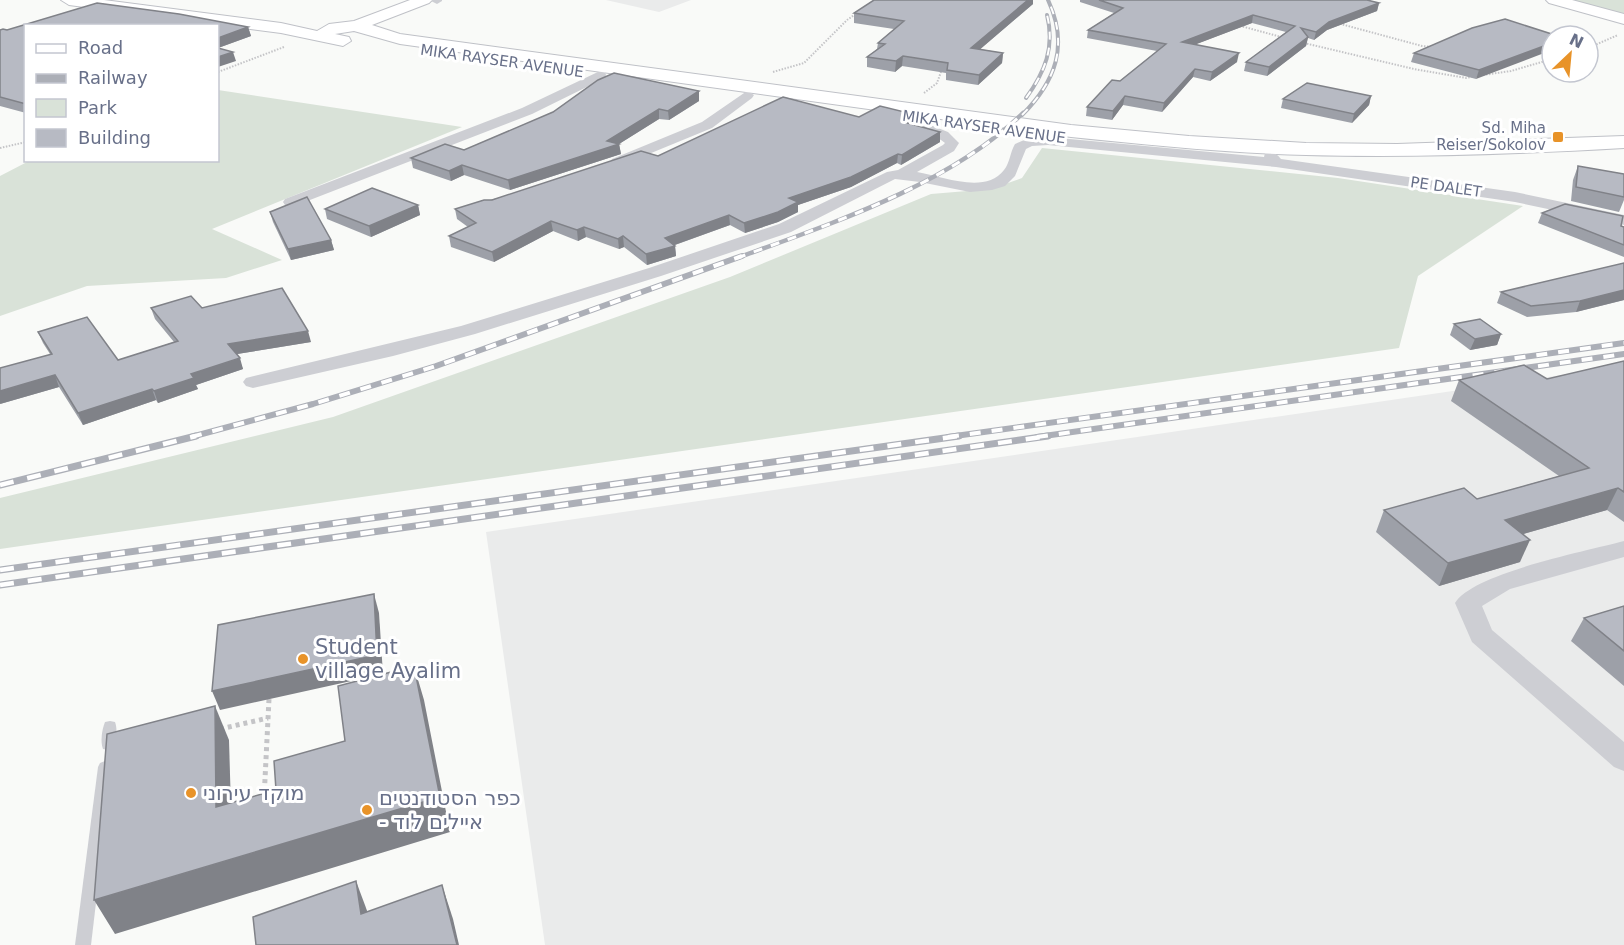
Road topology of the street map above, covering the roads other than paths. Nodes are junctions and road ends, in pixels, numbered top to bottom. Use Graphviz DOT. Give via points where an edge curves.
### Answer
graph roads {
  1 [pos="69,0"];
  2 [pos="102,0"];
  3 [pos="424,0"];
  4 [pos="437,0"];
  5 [pos="1554,0"];
  6 [pos="1624,19"];
  7 [pos="357,31"];
  8 [pos="600,75"];
  9 [pos="747,95"];
  10 [pos="925,127"];
  11 [pos="1624,142"];
  12 [pos="1624,152"];
  13 [pos="1273,160"];
  14 [pos="606,166"];
  15 [pos="904,173"];
  16 [pos="291,202"];
  17 [pos="1624,220"];
  18 [pos="252,382"];
  19 [pos="1624,549"];
  20 [pos="110,726"];
  21 [pos="1624,759"];
  22 [pos="83,945"];
  1 -- 7 [label="street" via="320,36 332,41"];
  2 -- 7 [label="street, MIKA RAYSER AVENUE"];
  3 -- 7 [label="street"];
  4 -- 7 [label="street"];
  5 -- 6 [label="street"];
  7 -- 8 [label="street, MIKA RAYSER AVENUE" via="383,44"];
  7 -- 11 [label="street, MIKA RAYSER AVENUE" via="1071,131 1182,142 1273,147 1507,149"];
  8 -- 9 [label="street, MIKA RAYSER AVENUE"];
  8 -- 16 [label="street" via="527,111"];
  9 -- 13 [label="street, MIKA RAYSER AVENUE" via="1069,139"];
  9 -- 14 [label="street" via="707,125"];
  10 -- 15 [label="street" via="952,143"];
  12 -- 13 [label="street, MIKA RAYSER AVENUE"];
  13 -- 15 [label="street, PE DALET" via="1036,141 1020,147 1006,178 986,186 959,186"];
  13 -- 17 [label="street, PE DALET" via="1515,197"];
  15 -- 18 [label="street" via="892,175 785,228 655,272 468,330"];
  19 -- 21 [label="street" via="1501,583 1468,603 1481,635"];
  20 -- 22 [label="lane" via="112,754"];
}
